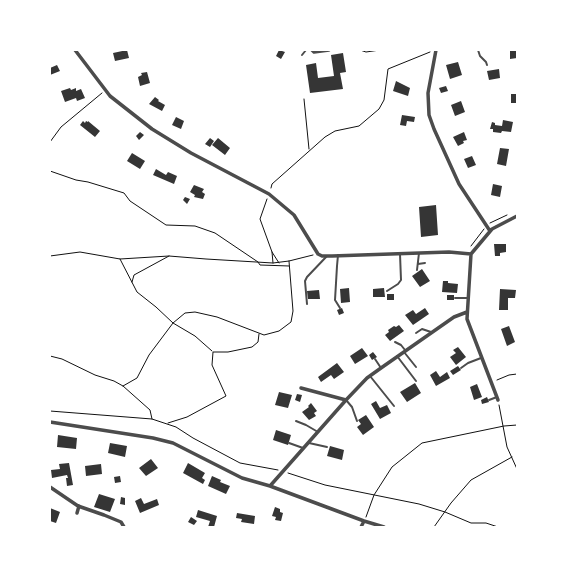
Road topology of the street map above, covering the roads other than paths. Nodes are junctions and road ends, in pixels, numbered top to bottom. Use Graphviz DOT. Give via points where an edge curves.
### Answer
graph roads {
  1 [pos="75,50"];
  2 [pos="306,50"];
  3 [pos="312,50"];
  4 [pos="329,50"];
  5 [pos="437,50"];
  6 [pos="478,50"];
  7 [pos="79,52"];
  8 [pos="302,55"];
  9 [pos="486,65"];
  10 [pos="517,216"];
  11 [pos="490,231"];
  12 [pos="400,253"];
  13 [pos="419,253"];
  14 [pos="471,254"];
  15 [pos="338,255"];
  16 [pos="327,256"];
  17 [pos="425,263"];
  18 [pos="418,264"];
  19 [pos="417,270"];
  20 [pos="387,291"];
  21 [pos="455,298"];
  22 [pos="469,298"];
  23 [pos="307,304"];
  24 [pos="340,308"];
  25 [pos="467,312"];
  26 [pos="431,332"];
  27 [pos="416,333"];
  28 [pos="395,342"];
  29 [pos="404,351"];
  30 [pos="397,356"];
  31 [pos="482,358"];
  32 [pos="375,359"];
  33 [pos="416,367"];
  34 [pos="381,368"];
  35 [pos="460,368"];
  36 [pos="370,376"];
  37 [pos="416,381"];
  38 [pos="301,388"];
  39 [pos="498,399"];
  40 [pos="346,400"];
  41 [pos="489,400"];
  42 [pos="394,406"];
  43 [pos="296,421"];
  44 [pos="357,421"];
  45 [pos="50,422"];
  46 [pos="318,432"];
  47 [pos="289,443"];
  48 [pos="308,443"];
  49 [pos="327,447"];
  50 [pos="304,448"];
  51 [pos="270,486"];
  52 [pos="50,487"];
  53 [pos="79,506"];
  54 [pos="76,513"];
  55 [pos="364,521"];
  56 [pos="124,527"];
  57 [pos="361,527"];
  58 [pos="384,527"];
  1 -- 7 [label="street"];
  2 -- 8 [label="lane"];
  3 -- 4 [label="street"];
  5 -- 11 [label="street" via="428,93 434,129 459,184"];
  6 -- 9 [label="lane"];
  7 -- 16 [label="street" via="110,96 169,140 269,194 294,215 318,254"];
  10 -- 11 [label="street"];
  11 -- 14 [label="street"];
  12 -- 13 [label="street"];
  12 -- 15 [label="street"];
  12 -- 20 [label="lane" via="402,280"];
  13 -- 14 [label="street"];
  13 -- 18 [label="lane"];
  14 -- 22 [label="street"];
  15 -- 16 [label="street"];
  15 -- 24 [label="lane" via="335,300"];
  16 -- 23 [label="lane" via="306,277 304,285"];
  17 -- 18 [label="lane"];
  18 -- 19 [label="lane"];
  21 -- 22 [label="lane"];
  22 -- 25 [label="street"];
  25 -- 26 [label="street"];
  25 -- 31 [label="street" via="467,319"];
  26 -- 27 [label="lane" via="422,329"];
  26 -- 29 [label="street"];
  28 -- 29 [label="lane"];
  29 -- 30 [label="street"];
  29 -- 33 [label="lane"];
  30 -- 34 [label="street"];
  30 -- 37 [label="lane"];
  31 -- 35 [label="lane"];
  31 -- 39 [label="street"];
  32 -- 34 [label="lane"];
  34 -- 36 [label="street"];
  36 -- 40 [label="street"];
  36 -- 42 [label="lane"];
  38 -- 40 [label="street"];
  39 -- 41 [label="lane"];
  40 -- 44 [label="lane" via="352,407"];
  40 -- 46 [label="street"];
  43 -- 46 [label="lane"];
  45 -- 51 [label="street" via="173,443 242,478"];
  46 -- 48 [label="street"];
  47 -- 50 [label="lane"];
  48 -- 49 [label="lane"];
  48 -- 50 [label="street"];
  50 -- 51 [label="street"];
  51 -- 55 [label="street"];
  52 -- 53 [label="street"];
  53 -- 54 [label="street"];
  53 -- 56 [label="street" via="104,514 121,522"];
  55 -- 57 [label="street"];
  55 -- 58 [label="street"];
}
